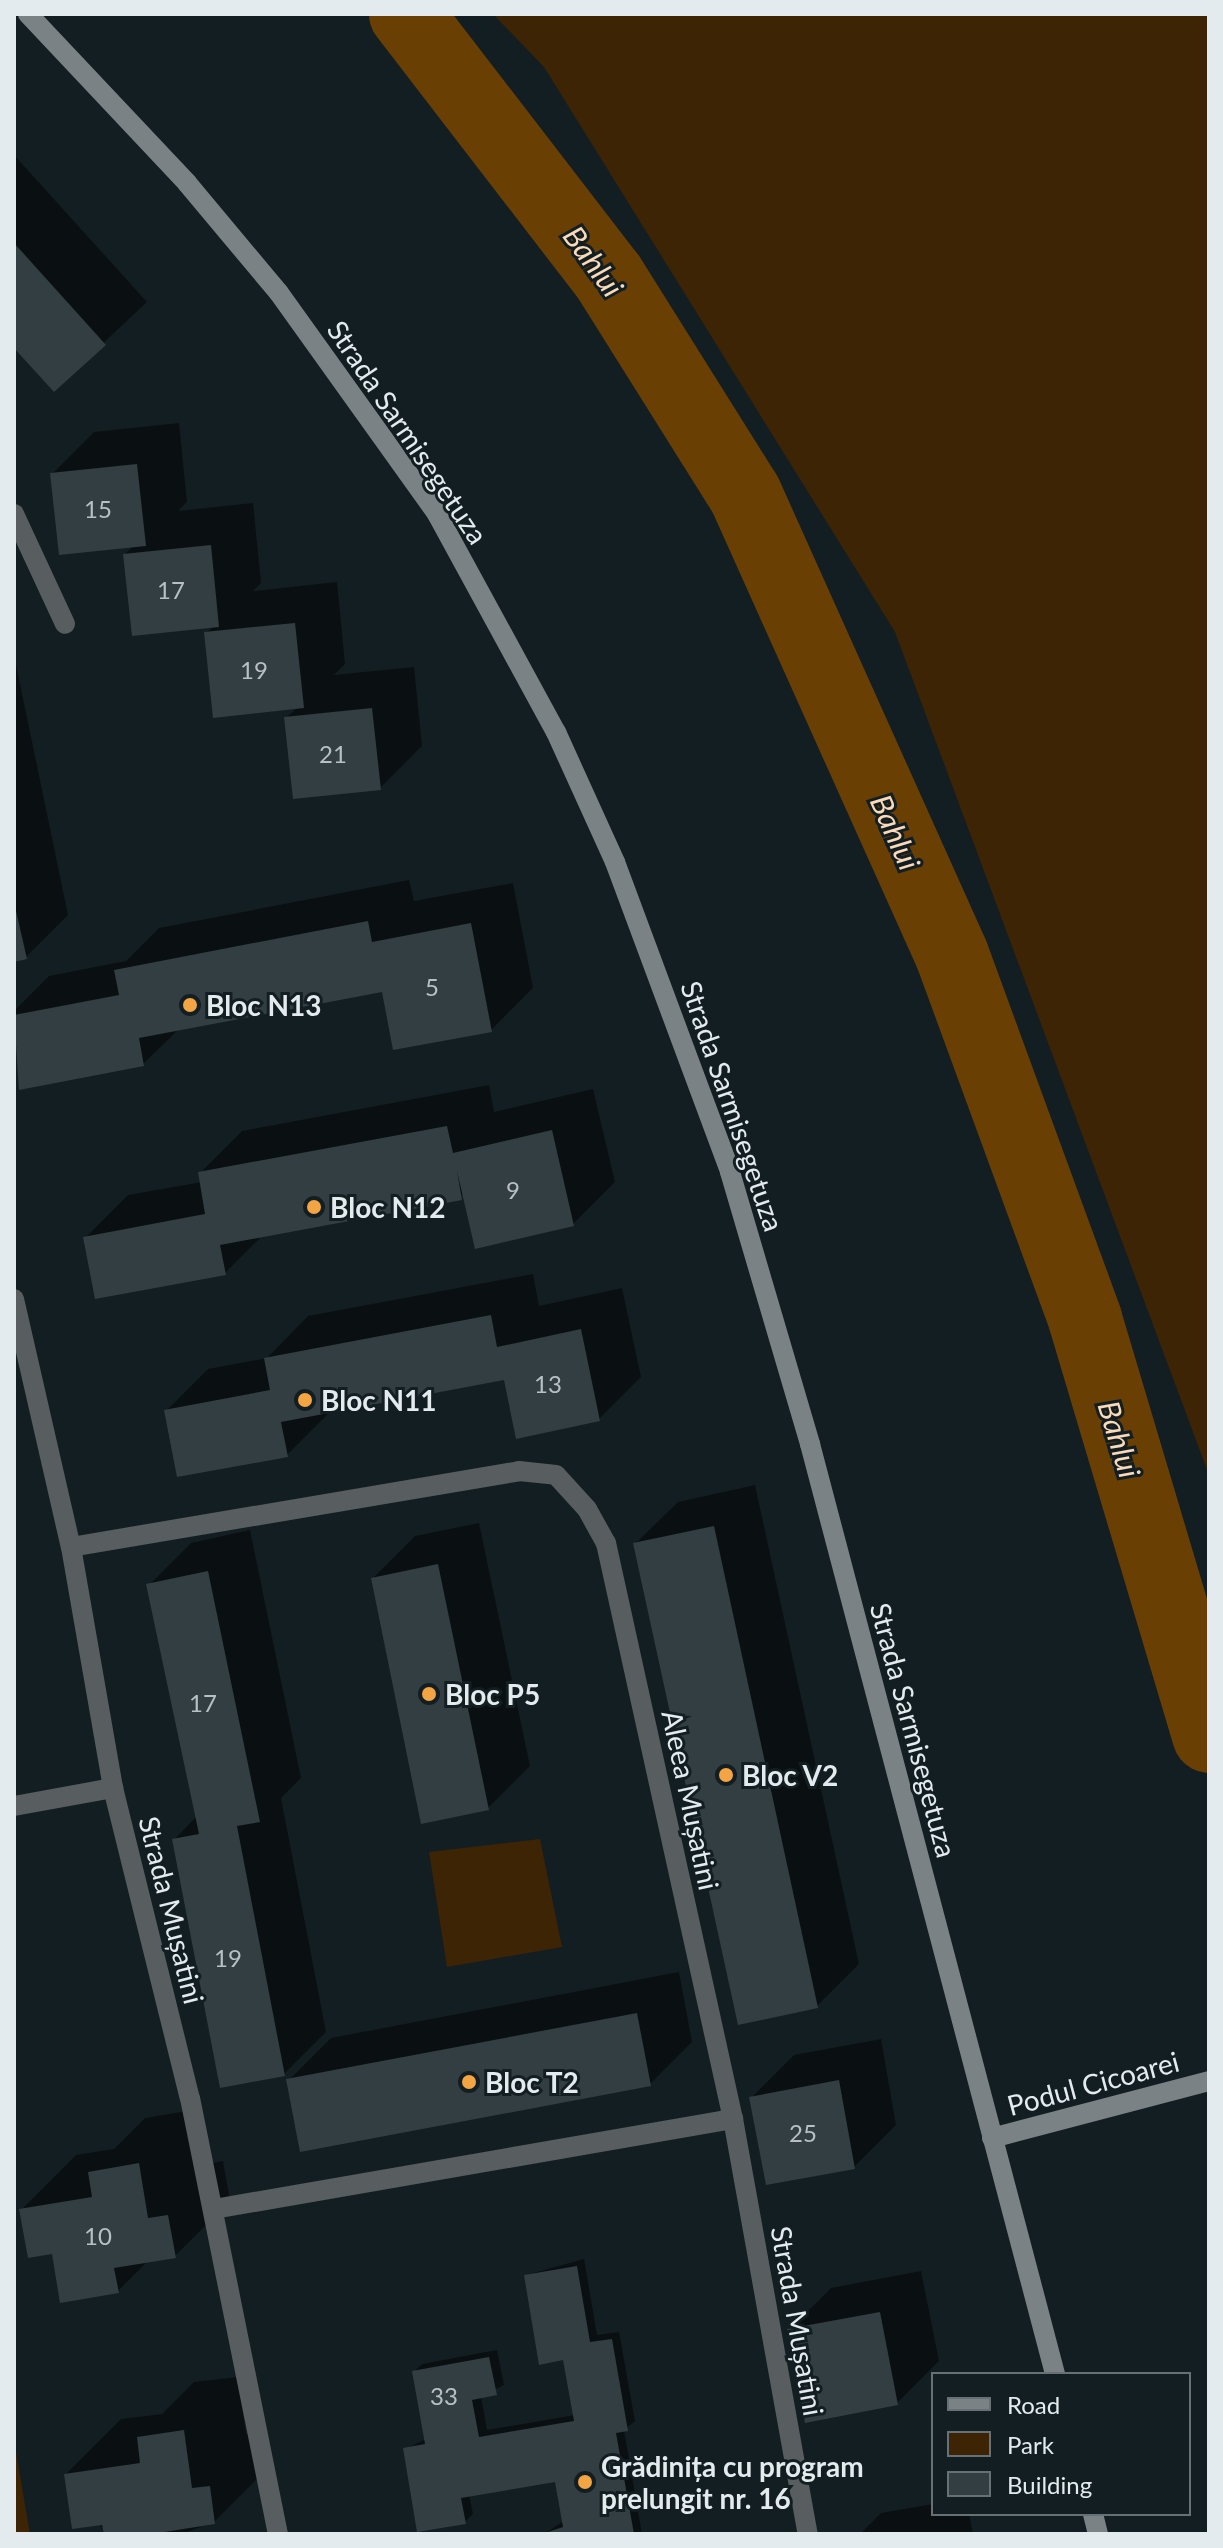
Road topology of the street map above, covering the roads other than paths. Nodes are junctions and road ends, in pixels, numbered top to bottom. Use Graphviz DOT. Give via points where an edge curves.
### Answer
graph roads {
  1 [pos="28,14"];
  2 [pos="14,514"];
  3 [pos="65,624"];
  4 [pos="14,1299"];
  5 [pos="71,1547"];
  6 [pos="113,1788"];
  7 [pos="14,1806"];
  8 [pos="1209,2081"];
  9 [pos="733,2119"];
  10 [pos="992,2138"];
  11 [pos="214,2209"];
  12 [pos="1054,2372"];
  13 [pos="278,2534"];
  14 [pos="808,2534"];
  1 -- 10 [label="street, Strada Sarmisegetuza" via="187,183 279,293 437,514 602,833 730,1172 810,1444"];
  2 -- 3 [label="street"];
  4 -- 5 [label="street, Strada Mușatini"];
  5 -- 6 [label="street, Strada Mușatini"];
  5 -- 9 [label="street, Aleea Mușatini" via="519,1471 556,1475 606,1543"];
  6 -- 7 [label="street"];
  6 -- 11 [label="street, Strada Mușatini"];
  8 -- 10 [label="street, Podul Cicoarei"];
  9 -- 11 [label="street"];
  9 -- 14 [label="street, Strada Mușatini"];
  10 -- 12 [label="street, Strada Sarmisegetuza"];
  11 -- 13 [label="street, Strada Mușatini"];
}
